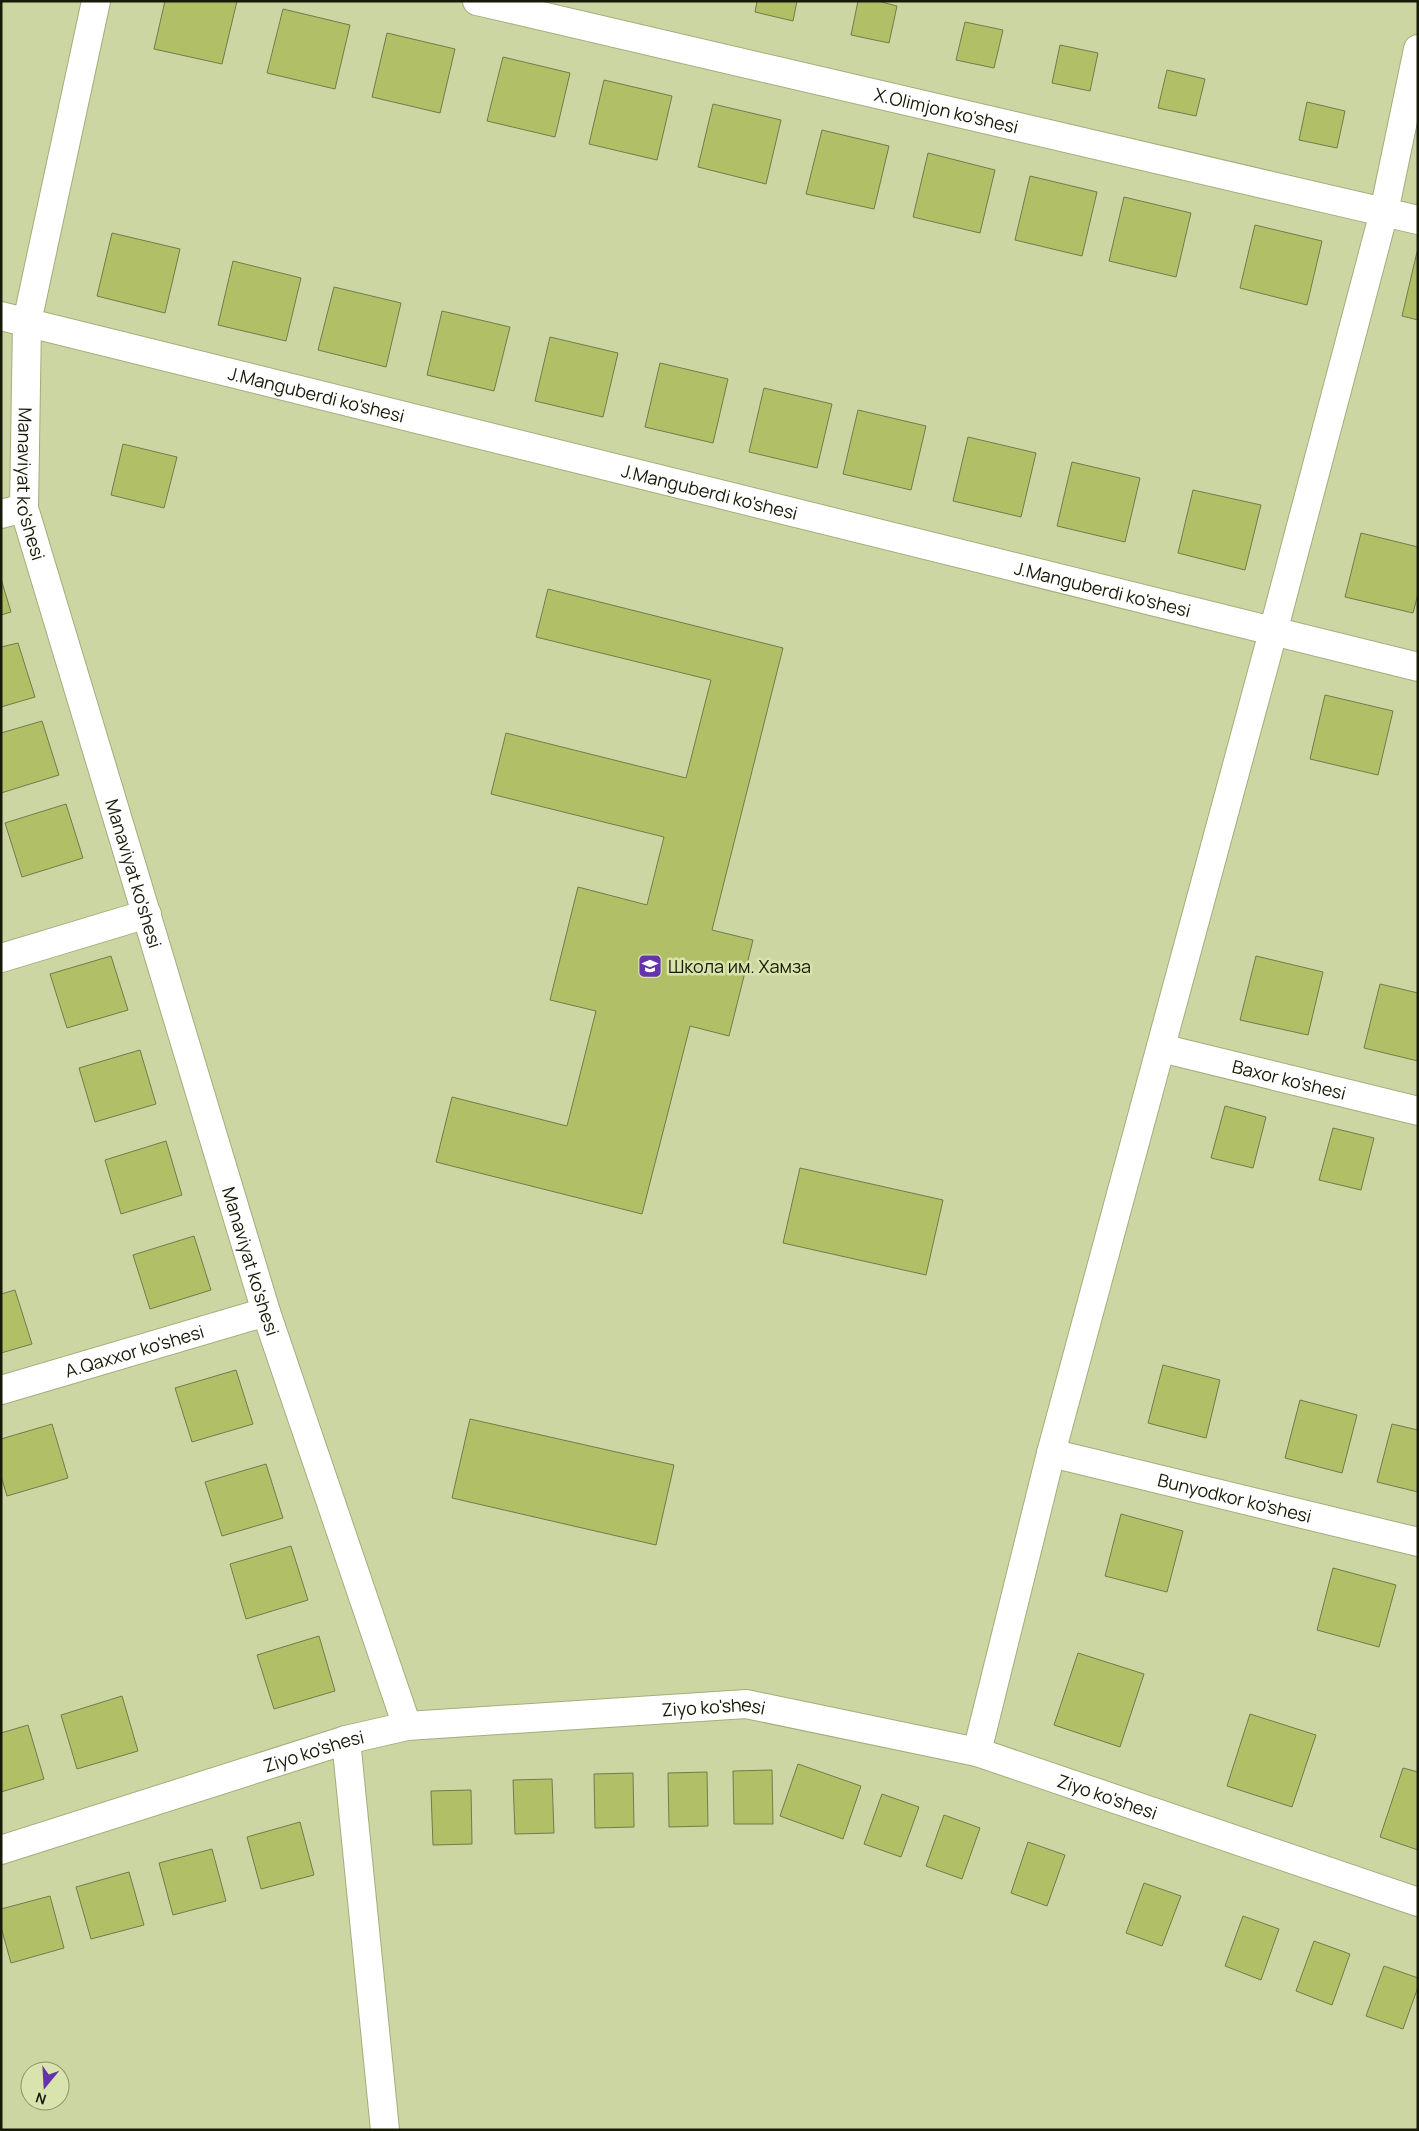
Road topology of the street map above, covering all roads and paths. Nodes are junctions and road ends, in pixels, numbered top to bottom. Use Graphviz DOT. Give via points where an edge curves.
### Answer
graph roads {
  1 [pos="96,1"];
  2 [pos="477,1"];
  3 [pos="1418,49"];
  4 [pos="1384,212"];
  5 [pos="1418,220"];
  6 [pos="1,316"];
  7 [pos="28,322"];
  8 [pos="13,511"];
  9 [pos="1273,632"];
  10 [pos="1418,667"];
  11 [pos="146,914"];
  12 [pos="1,958"];
  13 [pos="1161,1048"];
  14 [pos="1418,1111"];
  15 [pos="266,1312"];
  16 [pos="1,1390"];
  17 [pos="1052,1453"];
  18 [pos="1418,1542"];
  19 [pos="407,1726"];
  20 [pos="346,1740"];
  21 [pos="977,1752"];
  22 [pos="1,1850"];
  23 [pos="1418,1902"];
  24 [pos="385,2130"];
  1 -- 7 [label="street, Manaviyat ko'shesi"];
  2 -- 4 [label="street, X.Olimjon ko'shesi"];
  3 -- 4 [label="street"];
  4 -- 5 [label="street, X.Olimjon ko'shesi"];
  4 -- 9 [label="street"];
  6 -- 7 [label="street, J.Manguberdi ko'shesi"];
  7 -- 8 [label="street, Manaviyat ko'shesi"];
  7 -- 9 [label="street, J.Manguberdi ko'shesi"];
  8 -- 11 [label="street, Manaviyat ko'shesi"];
  9 -- 10 [label="street, J.Manguberdi ko'shesi"];
  9 -- 13 [label="street"];
  11 -- 12 [label="street"];
  11 -- 15 [label="street, Manaviyat ko'shesi"];
  13 -- 14 [label="street, Baxor ko'shesi"];
  13 -- 17 [label="street"];
  15 -- 16 [label="street, A.Qaxxor ko'shesi"];
  15 -- 19 [label="street, Manaviyat ko'shesi"];
  17 -- 18 [label="street, Bunyodkor ko'shesi"];
  17 -- 21 [label="street"];
  19 -- 20 [label="street, Ziyo ko'shesi"];
  19 -- 21 [label="street, Ziyo ko'shesi" via="746,1704"];
  20 -- 22 [label="street, Ziyo ko'shesi"];
  20 -- 24 [label="street"];
  21 -- 23 [label="street, Ziyo ko'shesi"];
}
